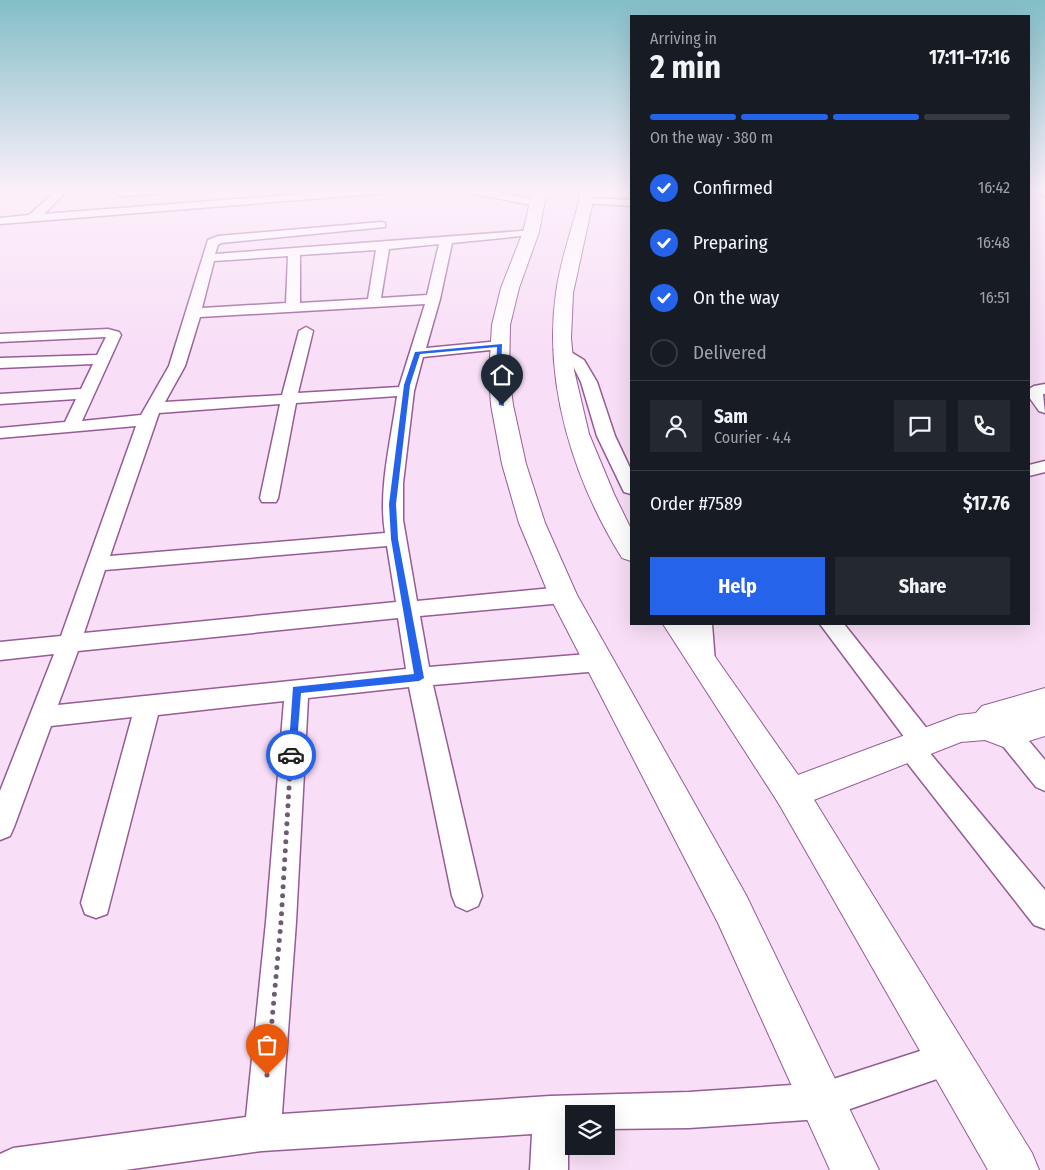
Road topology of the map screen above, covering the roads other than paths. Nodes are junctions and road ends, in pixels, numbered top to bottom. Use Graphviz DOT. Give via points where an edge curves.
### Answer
graph roads {
  1 [pos="212,245"];
  2 [pos="398,245"];
  3 [pos="445,245"];
  4 [pos="526,245"];
  5 [pos="576,245"];
  6 [pos="383,246"];
  7 [pos="294,252"];
  8 [pos="208,258"];
  9 [pos="433,299"];
  10 [pos="374,301"];
  11 [pos="293,307"];
  12 [pos="194,313"];
  13 [pos="306,331"];
  14 [pos="0,338"];
  15 [pos="500,345"];
  16 [pos="561,350"];
  17 [pos="417,353"];
  18 [pos="103,359"];
  19 [pos="0,363"];
  20 [pos="1045,389"];
  21 [pos="406,391"];
  22 [pos="86,393"];
  23 [pos="289,398"];
  24 [pos="0,399"];
  25 [pos="1045,408"];
  26 [pos="151,414"];
  27 [pos="72,425"];
  28 [pos="1,434"];
  29 [pos="1045,466"];
  30 [pos="1030,471"];
  31 [pos="630,486"];
  32 [pos="269,498"];
  33 [pos="395,539"];
  34 [pos="630,550"];
  35 [pos="95,564"];
  36 [pos="563,595"];
  37 [pos="408,611"];
  38 [pos="678,625"];
  39 [pos="701,625"];
  40 [pos="832,625"];
  41 [pos="69,644"];
  42 [pos="0,651"];
  43 [pos="600,662"];
  44 [pos="703,662"];
  45 [pos="419,678"];
  46 [pos="296,689"];
  47 [pos="1045,701"];
  48 [pos="148,705"];
  49 [pos="40,717"];
  50 [pos="1045,723"];
  51 [pos="995,725"];
  52 [pos="916,745"];
  53 [pos="1045,779"];
  54 [pos="791,793"];
  55 [pos="0,827"];
  56 [pos="467,896"];
  57 [pos="96,903"];
  58 [pos="1045,914"];
  59 [pos="948,1059"];
  60 [pos="821,1101"];
  61 [pos="550,1114"];
  62 [pos="262,1133"];
  63 [pos="13,1167"];
  64 [pos="549,1170"];
  65 [pos="855,1170"];
  66 [pos="1015,1170"];
  1 -- 8 [label="street"];
  2 -- 6 [label="street"];
  3 -- 9 [label="street"];
  4 -- 15 [label="main road" via="510,288"];
  5 -- 16 [label="main road" via="563,304"];
  6 -- 7 [label="street"];
  6 -- 10 [label="street"];
  7 -- 8 [label="street"];
  7 -- 11 [label="street"];
  8 -- 12 [label="street"];
  9 -- 10 [label="street"];
  9 -- 17 [label="street"];
  10 -- 11 [label="street"];
  11 -- 12 [label="street"];
  12 -- 26 [label="street" via="177,366"];
  13 -- 23 [label="street"];
  14 -- 18 [label="street" via="112,333 114,335"];
  15 -- 17 [label="street"];
  15 -- 36 [label="main road" via="500,395 514,464 532,523"];
  16 -- 31 [label="street" via="579,363 589,382 606,436"];
  16 -- 34 [label="main road" via="574,424 611,517"];
  17 -- 21 [label="street"];
  18 -- 19 [label="street"];
  18 -- 22 [label="street"];
  20 -- 25 [label="street" via="1034,393"];
  21 -- 23 [label="street"];
  21 -- 33 [label="street" via="394,483"];
  22 -- 24 [label="street"];
  22 -- 27 [label="street"];
  23 -- 26 [label="street"];
  23 -- 32 [label="street"];
  26 -- 27 [label="street"];
  26 -- 35 [label="street"];
  27 -- 28 [label="street"];
  29 -- 30 [label="street"];
  33 -- 35 [label="street"];
  33 -- 37 [label="street"];
  35 -- 41 [label="street"];
  36 -- 37 [label="street"];
  36 -- 43 [label="main road"];
  37 -- 41 [label="street"];
  37 -- 45 [label="street"];
  38 -- 44 [label="main road"];
  39 -- 44 [label="street"];
  40 -- 52 [label="street"];
  41 -- 42 [label="street"];
  41 -- 49 [label="street"];
  43 -- 45 [label="street"];
  43 -- 60 [label="main road" via="732,909"];
  44 -- 54 [label="main road"];
  45 -- 46 [label="street"];
  45 -- 56 [label="street"];
  46 -- 48 [label="street"];
  46 -- 62 [label="street" via="281,922"];
  47 -- 51 [label="main road"];
  48 -- 49 [label="street"];
  48 -- 57 [label="street"];
  49 -- 55 [label="street"];
  50 -- 51 [label="main road"];
  51 -- 52 [label="main road" via="959,729"];
  51 -- 53 [label="street"];
  52 -- 54 [label="main road"];
  52 -- 58 [label="street"];
  54 -- 59 [label="main road"];
  59 -- 60 [label="street"];
  59 -- 66 [label="main road"];
  60 -- 61 [label="street" via="689,1110"];
  60 -- 65 [label="main road"];
  61 -- 62 [label="street"];
  61 -- 64 [label="street"];
  62 -- 63 [label="street"];
}
